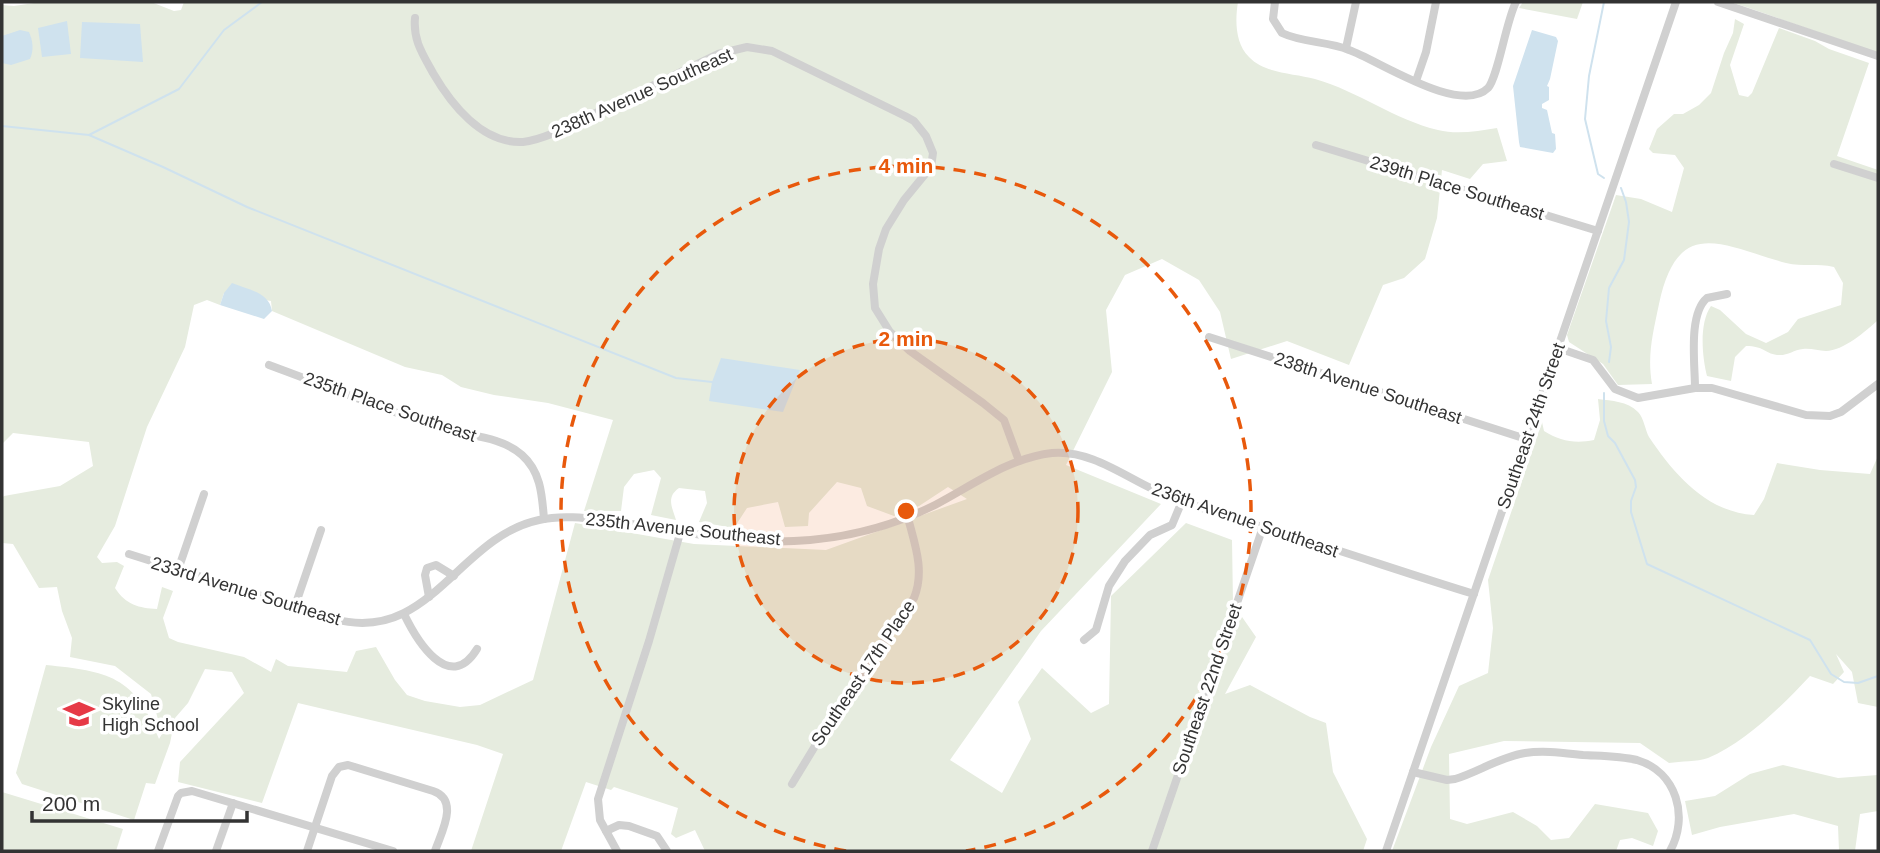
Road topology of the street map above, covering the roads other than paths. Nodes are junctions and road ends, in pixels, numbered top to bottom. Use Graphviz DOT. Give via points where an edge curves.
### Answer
graph roads {
  1 [pos="1275,2"];
  2 [pos="1356,2"];
  3 [pos="1436,2"];
  4 [pos="1516,2"];
  5 [pos="1676,2"];
  6 [pos="1718,2"];
  7 [pos="415,18"];
  8 [pos="1346,48"];
  9 [pos="1878,56"];
  10 [pos="1416,81"];
  11 [pos="1316,145"];
  12 [pos="1835,164"];
  13 [pos="1878,178"];
  14 [pos="1598,232"];
  15 [pos="1727,294"];
  16 [pos="1209,337"];
  17 [pos="1558,348"];
  18 [pos="269,365"];
  19 [pos="1878,384"];
  20 [pos="1695,388"];
  21 [pos="1526,439"];
  22 [pos="1019,461"];
  23 [pos="204,494"];
  24 [pos="1182,501"];
  25 [pos="908,517"];
  26 [pos="544,519"];
  27 [pos="1263,527"];
  28 [pos="321,530"];
  29 [pos="681,530"];
  30 [pos="129,554"];
  31 [pos="178,570"];
  32 [pos="454,576"];
  33 [pos="1474,594"];
  34 [pos="429,597"];
  35 [pos="295,606"];
  36 [pos="404,614"];
  37 [pos="1084,640"];
  38 [pos="477,649"];
  39 [pos="1413,772"];
  40 [pos="792,784"];
  41 [pos="233,803"];
  42 [pos="315,828"];
  43 [pos="606,831"];
  44 [pos="158,851"];
  45 [pos="216,851"];
  46 [pos="307,851"];
  47 [pos="393,851"];
  48 [pos="435,851"];
  49 [pos="617,851"];
  50 [pos="667,851"];
  51 [pos="1152,851"];
  52 [pos="1386,851"];
  53 [pos="1670,851"];
  1 -- 8 [label="street" via="1273,19 1278,30"];
  2 -- 8 [label="street"];
  3 -- 10 [label="street"];
  4 -- 10 [label="street" via="1487,89 1446,93"];
  5 -- 14 [label="street, Southeast 24th Street"];
  6 -- 9 [label="street"];
  7 -- 22 [label="street, 238th Avenue Southeast" via="416,44 454,107 477,126 511,141 534,141 709,58 747,47 772,51 914,121 930,143 931,167 886,229 874,275 875,307 890,332 910,351 1004,420"];
  8 -- 10 [label="street"];
  11 -- 14 [label="street, 239th Place Southeast"];
  12 -- 13 [label="street"];
  14 -- 17 [label="street, Southeast 24th Street"];
  15 -- 20 [label="street" via="1707,298 1698,311"];
  16 -- 21 [label="street, 238th Avenue Southeast"];
  17 -- 20 [label="street" via="1592,360 1615,389 1630,397"];
  17 -- 21 [label="street, Southeast 24th Street"];
  18 -- 26 [label="street, 235th Place Southeast" via="516,450 538,478"];
  19 -- 20 [label="street" via="1830,416 1806,415 1720,389"];
  21 -- 33 [label="street, Southeast 24th Street"];
  22 -- 24 [label="street, 236th Avenue Southeast" via="1052,453 1083,456"];
  22 -- 25 [label="street, 235th Avenue Southeast"];
  23 -- 31 [label="street"];
  24 -- 27 [label="street, 236th Avenue Southeast"];
  24 -- 37 [label="street" via="1172,524 1150,534 1125,561 1109,586 1096,630"];
  25 -- 29 [label="street, 235th Avenue Southeast" via="844,536 794,541"];
  25 -- 40 [label="street, Southeast 17th Place" via="920,571 914,598"];
  26 -- 29 [label="street, 235th Avenue Southeast" via="581,517"];
  26 -- 32 [label="street, 235th Avenue Southeast" via="495,538"];
  27 -- 33 [label="street, 236th Avenue Southeast"];
  27 -- 51 [label="street, Southeast 22nd Street"];
  28 -- 35 [label="street"];
  29 -- 43 [label="street" via="601,789 598,810"];
  30 -- 31 [label="street, 233rd Avenue Southeast"];
  31 -- 35 [label="street, 233rd Avenue Southeast"];
  32 -- 34 [label="street, 235th Avenue Southeast"];
  32 -- 34 [label="street" via="436,565 427,568"];
  33 -- 39 [label="street, Southeast 24th Street"];
  34 -- 36 [label="street, 235th Avenue Southeast"];
  35 -- 36 [label="street, 233rd Avenue Southeast" via="359,624"];
  36 -- 38 [label="street" via="421,646 441,663 462,663"];
  39 -- 52 [label="street, Southeast 24th Street"];
  39 -- 53 [label="street" via="1455,779 1511,757 1539,752 1624,758 1646,764 1660,772 1677,800 1680,825"];
  41 -- 42 [label="street"];
  41 -- 44 [label="street" via="192,791 181,793"];
  41 -- 45 [label="street"];
  42 -- 46 [label="street"];
  42 -- 47 [label="street"];
  42 -- 48 [label="street" via="332,776 353,765 439,793 446,800 448,811"];
  43 -- 49 [label="street"];
  43 -- 50 [label="street" via="619,825 657,835"];
}
